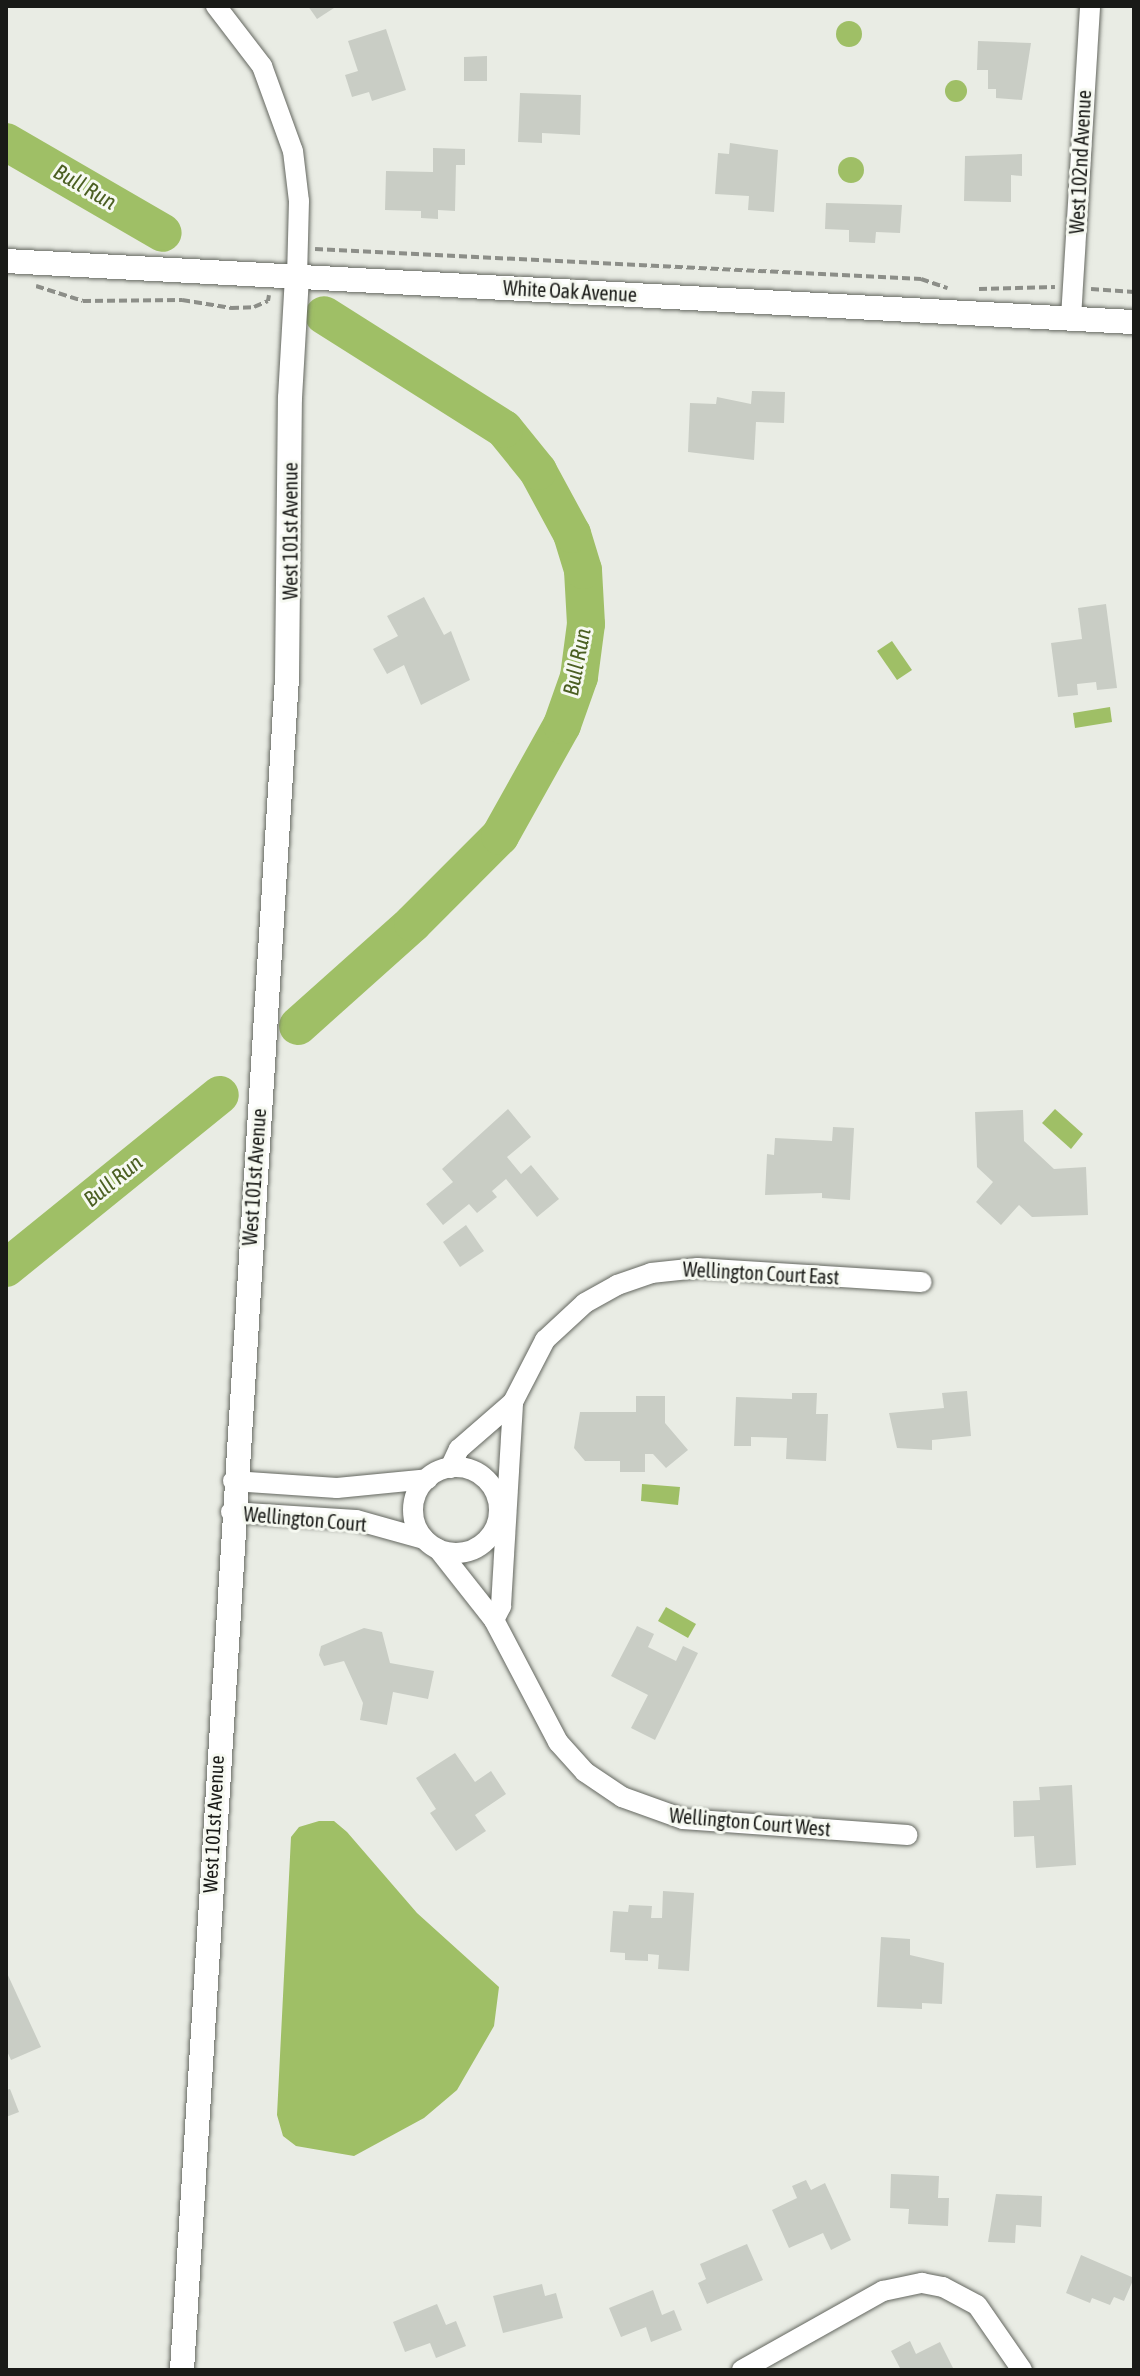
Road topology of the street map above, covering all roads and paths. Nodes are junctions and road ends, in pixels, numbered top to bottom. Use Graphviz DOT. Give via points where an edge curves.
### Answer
graph roads {
  1 [pos="216,6"];
  2 [pos="1090,6"];
  3 [pos="6,261"];
  4 [pos="297,276"];
  5 [pos="1071,318"];
  6 [pos="1134,322"];
  7 [pos="922,1282"];
  8 [pos="513,1402"];
  9 [pos="450,1468"];
  10 [pos="428,1479"];
  11 [pos="233,1481"];
  12 [pos="231,1512"];
  13 [pos="502,1521"];
  14 [pos="431,1544"];
  15 [pos="494,1620"];
  16 [pos="907,1835"];
  17 [pos="182,2370"];
  18 [pos="742,2370"];
  19 [pos="1022,2370"];
  1 -- 4 [label="street, West 101st Avenue" via="262,66 293,151 299,201"];
  2 -- 5 [label="street, West 102nd Avenue"];
  3 -- 4 [label="street, White Oak Avenue"];
  4 -- 5 [label="street, White Oak Avenue"];
  4 -- 11 [label="street, West 101st Avenue" via="290,398 290,614"];
  5 -- 6 [label="street, White Oak Avenue"];
  7 -- 8 [label="street, Wellington Court East" via="698,1268 651,1273 617,1285 569,1316 535,1353"];
  8 -- 9 [label="street, Wellington Court East" via="459,1449"];
  8 -- 13 [label="street"];
  9 -- 10 [label="street"];
  9 -- 13 [label="street" via="485,1478 496,1494"];
  10 -- 11 [label="street, Wellington Court" via="337,1488"];
  10 -- 14 [label="street" via="414,1508"];
  11 -- 12 [label="street, West 101st Avenue"];
  12 -- 14 [label="street, Wellington Court" via="356,1520"];
  12 -- 17 [label="street, West 101st Avenue"];
  13 -- 14 [label="street" via="475,1549"];
  13 -- 15 [label="street" via="501,1606"];
  14 -- 15 [label="street, Wellington Court West"];
  15 -- 16 [label="street, Wellington Court West" via="558,1742 585,1772 622,1797 683,1819"];
  18 -- 19 [label="street" via="883,2291 922,2283 943,2287 977,2305"];
}
